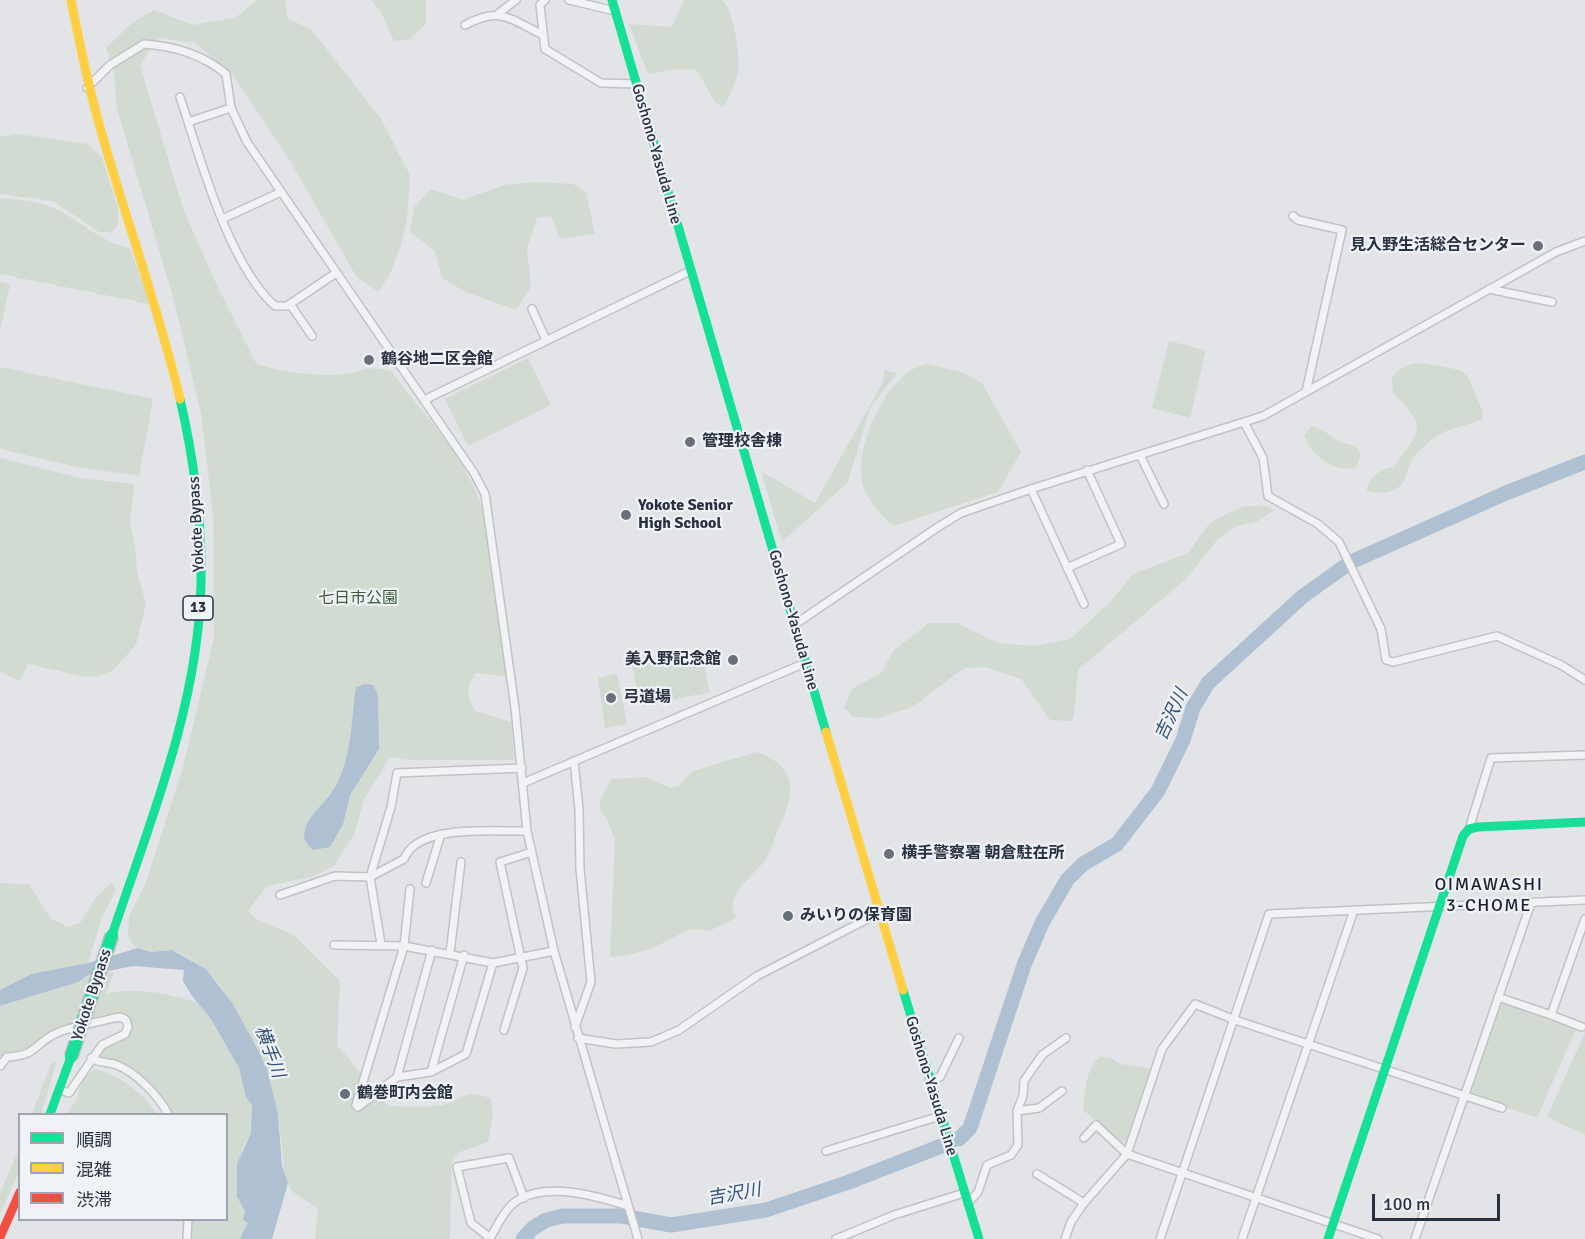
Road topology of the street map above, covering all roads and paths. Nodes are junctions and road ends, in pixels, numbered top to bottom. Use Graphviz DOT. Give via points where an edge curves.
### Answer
graph roads {
  1 [pos="71,0"];
  2 [pos="516,0"];
  3 [pos="545,0"];
  4 [pos="569,0"];
  5 [pos="614,5"];
  6 [pos="499,13"];
  7 [pos="465,25"];
  8 [pos="543,35"];
  9 [pos="636,84"];
  10 [pos="87,88"];
  11 [pos="180,97"];
  12 [pos="231,108"];
  13 [pos="188,122"];
  14 [pos="281,192"];
  15 [pos="1293,216"];
  16 [pos="222,219"];
  17 [pos="1585,241"];
  18 [pos="690,271"];
  19 [pos="336,273"];
  20 [pos="1489,289"];
  21 [pos="1552,302"];
  22 [pos="290,304"];
  23 [pos="532,309"];
  24 [pos="312,336"];
  25 [pos="546,340"];
  26 [pos="1306,392"];
  27 [pos="424,400"];
  28 [pos="1245,424"];
  29 [pos="1140,455"];
  30 [pos="1088,470"];
  31 [pos="1031,489"];
  32 [pos="1164,504"];
  33 [pos="1067,568"];
  34 [pos="1084,604"];
  35 [pos="794,625"];
  36 [pos="805,663"];
  37 [pos="1585,680"];
  38 [pos="1585,755"];
  39 [pos="574,761"];
  40 [pos="522,768"];
  41 [pos="523,783"];
  42 [pos="1585,822"];
  43 [pos="1469,829"];
  44 [pos="527,831"];
  45 [pos="441,834"];
  46 [pos="532,852"];
  47 [pos="461,862"];
  48 [pos="370,877"];
  49 [pos="426,883"];
  50 [pos="410,889"];
  51 [pos="280,895"];
  52 [pos="1585,900"];
  53 [pos="1531,903"];
  54 [pos="1441,906"];
  55 [pos="1354,910"];
  56 [pos="879,913"];
  57 [pos="1585,919"];
  58 [pos="381,944"];
  59 [pos="334,945"];
  60 [pos="404,946"];
  61 [pos="432,950"];
  62 [pos="554,951"];
  63 [pos="450,953"];
  64 [pos="464,955"];
  65 [pos="521,958"];
  66 [pos="492,963"];
  67 [pos="1498,997"];
  68 [pos="1551,1015"];
  69 [pos="1235,1020"];
  70 [pos="575,1027"];
  71 [pos="1582,1027"];
  72 [pos="504,1030"];
  73 [pos="578,1038"];
  74 [pos="959,1038"];
  75 [pos="1066,1038"];
  76 [pos="1309,1044"];
  77 [pos="91,1058"];
  78 [pos="0,1066"];
  79 [pos="1386,1069"];
  80 [pos="431,1072"];
  81 [pos="397,1077"];
  82 [pos="929,1080"];
  83 [pos="60,1090"];
  84 [pos="1062,1091"];
  85 [pos="1463,1096"];
  86 [pos="1502,1108"];
  87 [pos="1017,1111"];
  88 [pos="50,1113"];
  89 [pos="167,1113"];
  90 [pos="940,1116"];
  91 [pos="1084,1138"];
  92 [pos="826,1151"];
  93 [pos="1127,1154"];
  94 [pos="1183,1172"];
  95 [pos="1037,1174"];
  96 [pos="18,1197"];
  97 [pos="524,1198"];
  98 [pos="966,1198"];
  99 [pos="1255,1198"];
  100 [pos="1084,1203"];
  101 [pos="628,1206"];
  102 [pos="188,1221"];
  103 [pos="1334,1224"];
  104 [pos="0,1238"];
  105 [pos="187,1239"];
  106 [pos="638,1239"];
  107 [pos="836,1239"];
  108 [pos="980,1239"];
  109 [pos="1065,1239"];
  110 [pos="1160,1239"];
  111 [pos="1242,1239"];
  112 [pos="1328,1239"];
  113 [pos="1378,1239"];
  114 [pos="1415,1239"];
  1 -- 10 [label="main road, Yokote Bypass / 13"];
  2 -- 6 [label="street"];
  3 -- 8 [label="street" via="540,5"];
  4 -- 5 [label="street"];
  5 -- 9 [label="main road, Goshono-Yasuda Line"];
  6 -- 7 [label="street"];
  6 -- 8 [label="street"];
  8 -- 9 [label="street" via="545,49 602,83"];
  9 -- 18 [label="main road, Goshono-Yasuda Line"];
  10 -- 12 [label="street" via="110,64 132,49 144,44 159,45 193,53 226,74"];
  10 -- 83 [label="main road, Yokote Bypass / 13, bridge" via="170,356 197,489 201,584 195,639 177,726"];
  11 -- 13 [label="street"];
  12 -- 13 [label="street"];
  12 -- 14 [label="street" via="247,142"];
  13 -- 16 [label="street"];
  14 -- 16 [label="street"];
  14 -- 19 [label="street"];
  15 -- 26 [label="street" via="1342,230"];
  16 -- 22 [label="street" via="261,293 275,306"];
  17 -- 20 [label="street" via="1556,252"];
  18 -- 25 [label="street"];
  18 -- 35 [label="main road, Goshono-Yasuda Line"];
  19 -- 22 [label="street"];
  19 -- 27 [label="street"];
  20 -- 21 [label="street"];
  20 -- 26 [label="street"];
  22 -- 24 [label="street"];
  23 -- 25 [label="street"];
  25 -- 27 [label="street"];
  26 -- 28 [label="street"];
  27 -- 40 [label="street" via="485,494"];
  28 -- 29 [label="street"];
  28 -- 37 [label="street" via="1267,469 1268,496 1328,531 1349,556 1381,629 1386,660 1393,662 1497,636"];
  29 -- 30 [label="street"];
  29 -- 32 [label="street"];
  30 -- 31 [label="street"];
  30 -- 33 [label="street" via="1121,544"];
  31 -- 33 [label="street"];
  31 -- 35 [label="street" via="961,513 938,526"];
  33 -- 34 [label="street"];
  35 -- 36 [label="main road, Goshono-Yasuda Line"];
  36 -- 39 [label="street"];
  36 -- 56 [label="main road, Goshono-Yasuda Line"];
  38 -- 43 [label="street" via="1491,758"];
  39 -- 41 [label="street"];
  39 -- 70 [label="street" via="591,982"];
  40 -- 41 [label="street"];
  40 -- 48 [label="street" via="397,773"];
  41 -- 44 [label="street"];
  42 -- 43 [label="main road"];
  43 -- 54 [label="main road" via="1463,836"];
  44 -- 45 [label="street"];
  44 -- 46 [label="street"];
  45 -- 48 [label="street" via="408,850 404,859"];
  45 -- 49 [label="street"];
  46 -- 62 [label="street"];
  46 -- 65 [label="street" via="500,862"];
  47 -- 63 [label="street"];
  48 -- 51 [label="street" via="335,876"];
  48 -- 58 [label="street"];
  50 -- 60 [label="street"];
  52 -- 53 [label="street"];
  53 -- 54 [label="street"];
  53 -- 67 [label="street"];
  54 -- 55 [label="street"];
  54 -- 79 [label="main road"];
  55 -- 69 [label="street" via="1269,914"];
  55 -- 76 [label="street"];
  56 -- 73 [label="street" via="757,976 679,1029 651,1042 616,1044"];
  56 -- 82 [label="main road, Goshono-Yasuda Line"];
  57 -- 68 [label="street"];
  58 -- 59 [label="street"];
  58 -- 60 [label="street"];
  60 -- 61 [label="street"];
  60 -- 81 [label="street" via="356,1105"];
  61 -- 63 [label="street"];
  61 -- 81 [label="street"];
  62 -- 65 [label="street"];
  62 -- 70 [label="street"];
  63 -- 64 [label="street"];
  64 -- 66 [label="street"];
  64 -- 80 [label="street"];
  65 -- 66 [label="street"];
  65 -- 72 [label="street" via="523,968"];
  66 -- 80 [label="street" via="466,1053"];
  67 -- 68 [label="street"];
  67 -- 85 [label="street"];
  68 -- 71 [label="street"];
  69 -- 76 [label="street"];
  69 -- 93 [label="street" via="1195,1004 1162,1049"];
  69 -- 94 [label="street"];
  70 -- 73 [label="street"];
  73 -- 101 [label="street"];
  74 -- 82 [label="street" via="940,1077"];
  75 -- 87 [label="street" via="1036,1064 1024,1082"];
  76 -- 79 [label="street"];
  76 -- 99 [label="street"];
  77 -- 78 [label="street" via="102,1045 124,1034 126,1020 114,1018 56,1033 36,1050 7,1057"];
  77 -- 83 [label="street" via="69,1093"];
  77 -- 89 [label="street" via="114,1065 137,1079 161,1101"];
  79 -- 85 [label="street"];
  79 -- 103 [label="main road"];
  80 -- 81 [label="street"];
  82 -- 90 [label="main road, Goshono-Yasuda Line"];
  83 -- 88 [label="main road, Yokote Bypass / 13"];
  84 -- 87 [label="street" via="1039,1108"];
  85 -- 86 [label="street"];
  85 -- 114 [label="street"];
  87 -- 98 [label="street" via="1018,1145 1011,1155 987,1165 978,1192"];
  90 -- 92 [label="street"];
  90 -- 98 [label="main road, Goshono-Yasuda Line"];
  91 -- 93 [label="street" via="1096,1125"];
  93 -- 94 [label="street"];
  93 -- 100 [label="street"];
  94 -- 99 [label="street"];
  94 -- 110 [label="street"];
  95 -- 100 [label="street"];
  96 -- 104 [label="main road"];
  97 -- 97 [label="street" via="503,1215 490,1238 471,1223 457,1167 509,1158"];
  97 -- 101 [label="street" via="548,1190"];
  98 -- 107 [label="street" via="894,1215"];
  98 -- 108 [label="main road, Goshono-Yasuda Line"];
  99 -- 103 [label="street"];
  99 -- 111 [label="street"];
  100 -- 109 [label="street"];
  101 -- 106 [label="street"];
  102 -- 105 [label="street"];
  103 -- 112 [label="main road"];
  103 -- 113 [label="street"];
}
